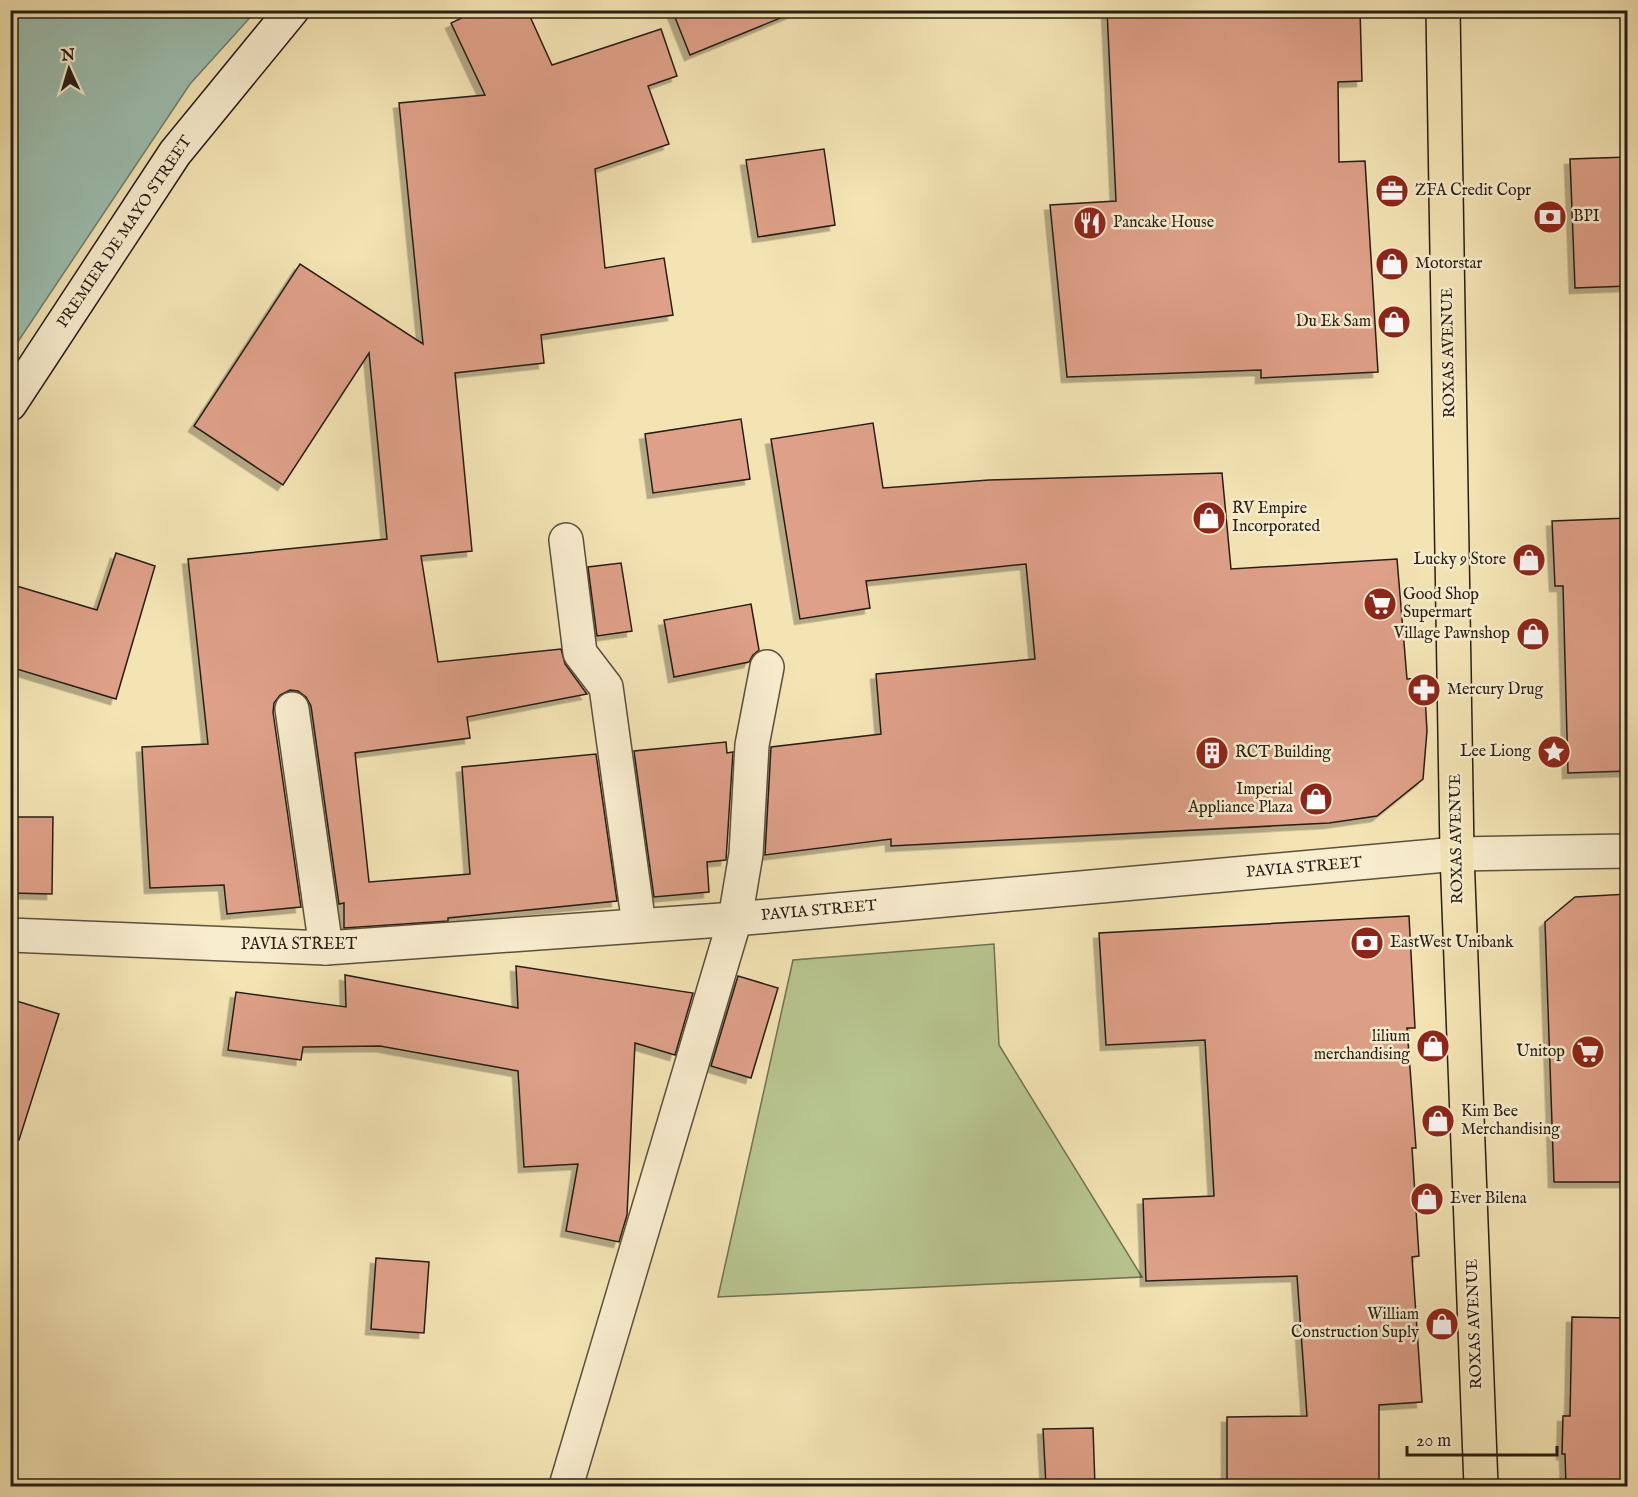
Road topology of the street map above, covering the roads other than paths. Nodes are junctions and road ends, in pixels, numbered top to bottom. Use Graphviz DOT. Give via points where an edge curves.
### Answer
graph roads {
  1 [pos="292,10"];
  2 [pos="1443,10"];
  3 [pos="10,404"];
  4 [pos="566,540"];
  5 [pos="767,667"];
  6 [pos="292,709"];
  7 [pos="1628,851"];
  8 [pos="1457,854"];
  9 [pos="735,919"];
  10 [pos="639,925"];
  11 [pos="10,935"];
  12 [pos="326,948"];
  13 [pos="566,1486"];
  14 [pos="1481,1486"];
  1 -- 3 [label="street, PREMIER DE MAYO STREET" via="175,153"];
  2 -- 8 [label="highway, ROXAS AVENUE"];
  4 -- 10 [label="street" via="580,653 606,687"];
  5 -- 9 [label="street" via="752,745 746,854"];
  6 -- 12 [label="street"];
  7 -- 8 [label="street, PAVIA STREET"];
  8 -- 9 [label="street, PAVIA STREET"];
  8 -- 14 [label="highway, ROXAS AVENUE"];
  9 -- 10 [label="street, PAVIA STREET"];
  9 -- 13 [label="street"];
  10 -- 12 [label="street, PAVIA STREET"];
  11 -- 12 [label="street, PAVIA STREET"];
}
